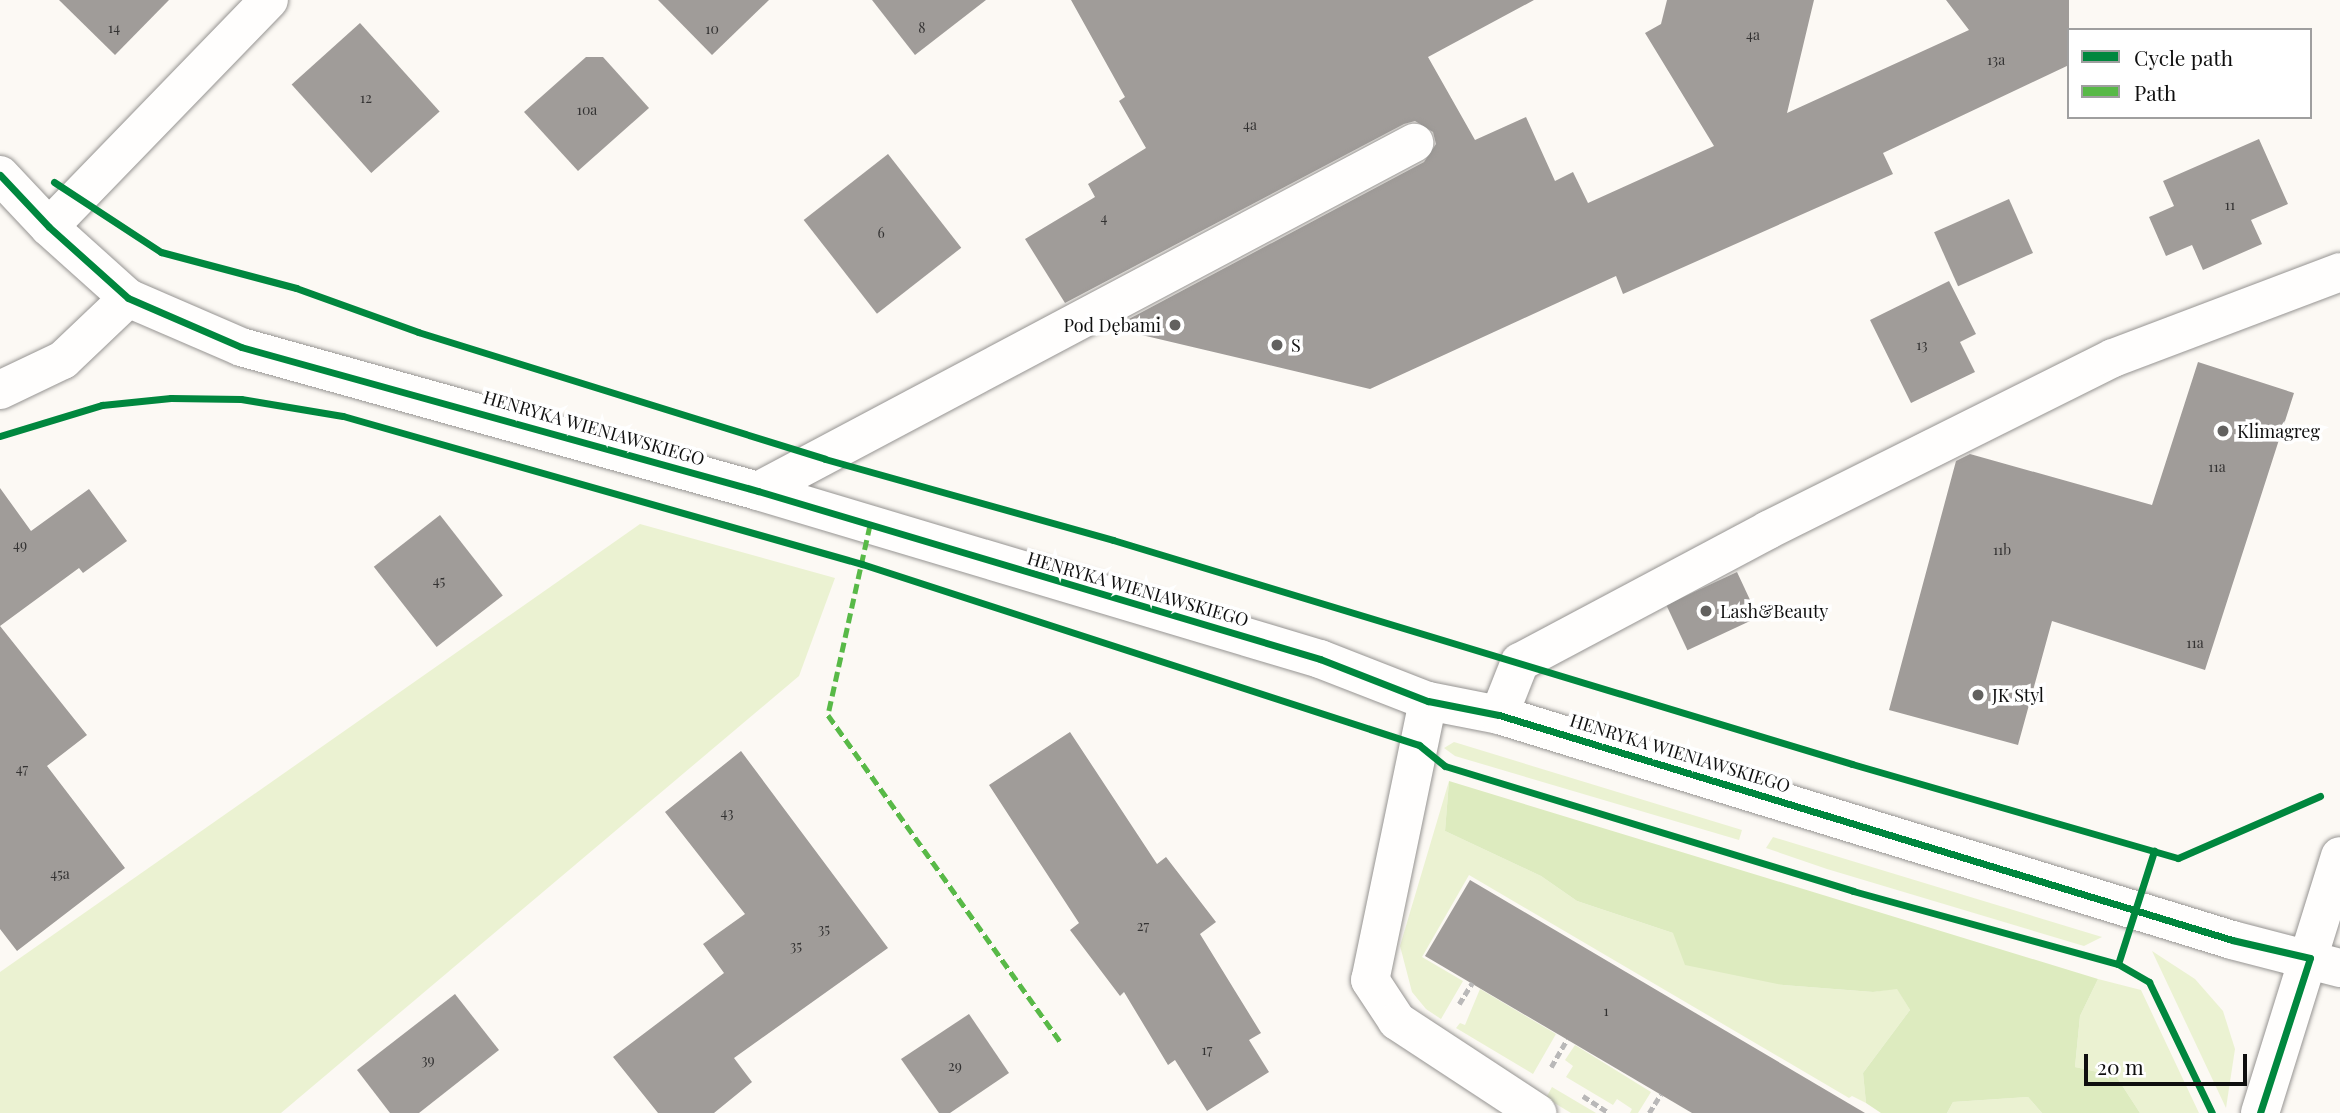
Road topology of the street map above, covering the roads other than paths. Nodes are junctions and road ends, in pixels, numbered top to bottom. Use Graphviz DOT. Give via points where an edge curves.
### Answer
graph roads {
  1 [pos="269,0"];
  2 [pos="1414,143"];
  3 [pos="0,175"];
  4 [pos="49,227"];
  5 [pos="2340,272"];
  6 [pos="128,298"];
  7 [pos="0,390"];
  8 [pos="758,491"];
  9 [pos="1428,701"];
  10 [pos="1499,715"];
  11 [pos="2340,856"];
  12 [pos="2325,963"];
  13 [pos="1537,1113"];
  14 [pos="2260,1113"];
  1 -- 4 [label="street"];
  2 -- 8 [label="street"];
  3 -- 4 [label="street, HENRYKA WIENIAWSKIEGO"];
  4 -- 6 [label="street, HENRYKA WIENIAWSKIEGO"];
  5 -- 10 [label="street" via="2113,358 1768,530 1520,662"];
  6 -- 7 [label="street" via="63,360"];
  6 -- 8 [label="street, HENRYKA WIENIAWSKIEGO" via="241,347"];
  8 -- 9 [label="street, HENRYKA WIENIAWSKIEGO" via="1321,659"];
  9 -- 10 [label="street, HENRYKA WIENIAWSKIEGO"];
  9 -- 13 [label="street" via="1370,980 1397,1021"];
  10 -- 12 [label="street, HENRYKA WIENIAWSKIEGO" via="2232,940"];
  11 -- 12 [label="street"];
  12 -- 14 [label="street"];
}
